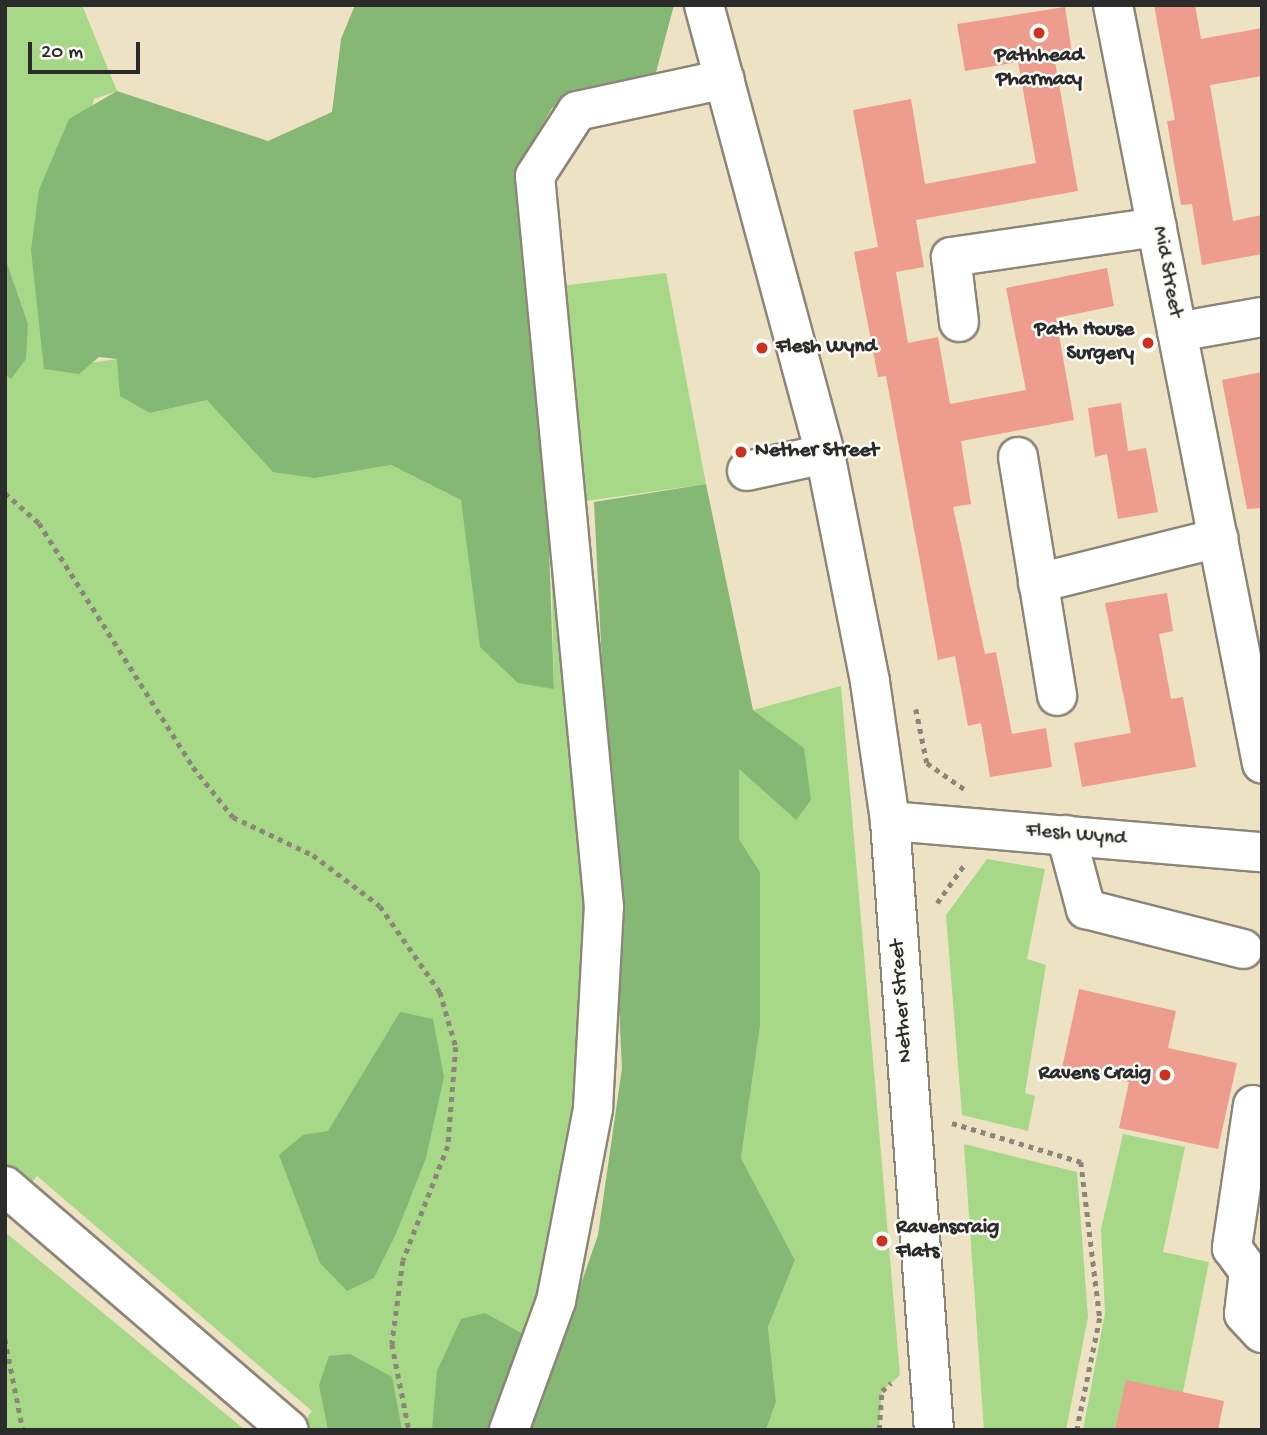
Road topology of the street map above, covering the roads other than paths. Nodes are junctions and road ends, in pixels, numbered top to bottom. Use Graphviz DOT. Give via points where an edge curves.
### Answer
graph roads {
  1 [pos="704,5"];
  2 [pos="1113,5"];
  3 [pos="725,79"];
  4 [pos="1157,227"];
  5 [pos="1262,317"];
  6 [pos="960,322"];
  7 [pos="1177,332"];
  8 [pos="825,454"];
  9 [pos="1018,457"];
  10 [pos="747,471"];
  11 [pos="1218,538"];
  12 [pos="1038,583"];
  13 [pos="1249,628"];
  14 [pos="1057,696"];
  15 [pos="1262,764"];
  16 [pos="890,821"];
  17 [pos="1066,835"];
  18 [pos="1262,852"];
  19 [pos="1243,948"];
  20 [pos="1252,1105"];
  21 [pos="5,1186"];
  22 [pos="1262,1333"];
  23 [pos="289,1430"];
  24 [pos="509,1430"];
  25 [pos="933,1430"];
  1 -- 3 [label="main road, Nether Street"];
  2 -- 4 [label="main road, Mid Street"];
  3 -- 8 [label="main road, Nether Street"];
  3 -- 24 [label="main road" via="577,111 535,176 604,907 591,1121 556,1301"];
  4 -- 6 [label="main road" via="951,257"];
  4 -- 7 [label="main road, Mid Street"];
  5 -- 7 [label="main road"];
  7 -- 11 [label="main road, Mid Street"];
  8 -- 10 [label="main road"];
  8 -- 16 [label="main road, Nether Street"];
  9 -- 12 [label="main road"];
  11 -- 12 [label="main road"];
  11 -- 13 [label="main road, Mid Street"];
  12 -- 14 [label="main road"];
  13 -- 15 [label="main road, Mid Street"];
  16 -- 17 [label="main road, Flesh Wynd"];
  16 -- 25 [label="main road, Nether Street"];
  17 -- 18 [label="main road, Flesh Wynd"];
  17 -- 19 [label="main road" via="1086,909"];
  20 -- 22 [label="main road" via="1232,1248 1249,1271 1244,1314"];
  21 -- 23 [label="main road"];
}
